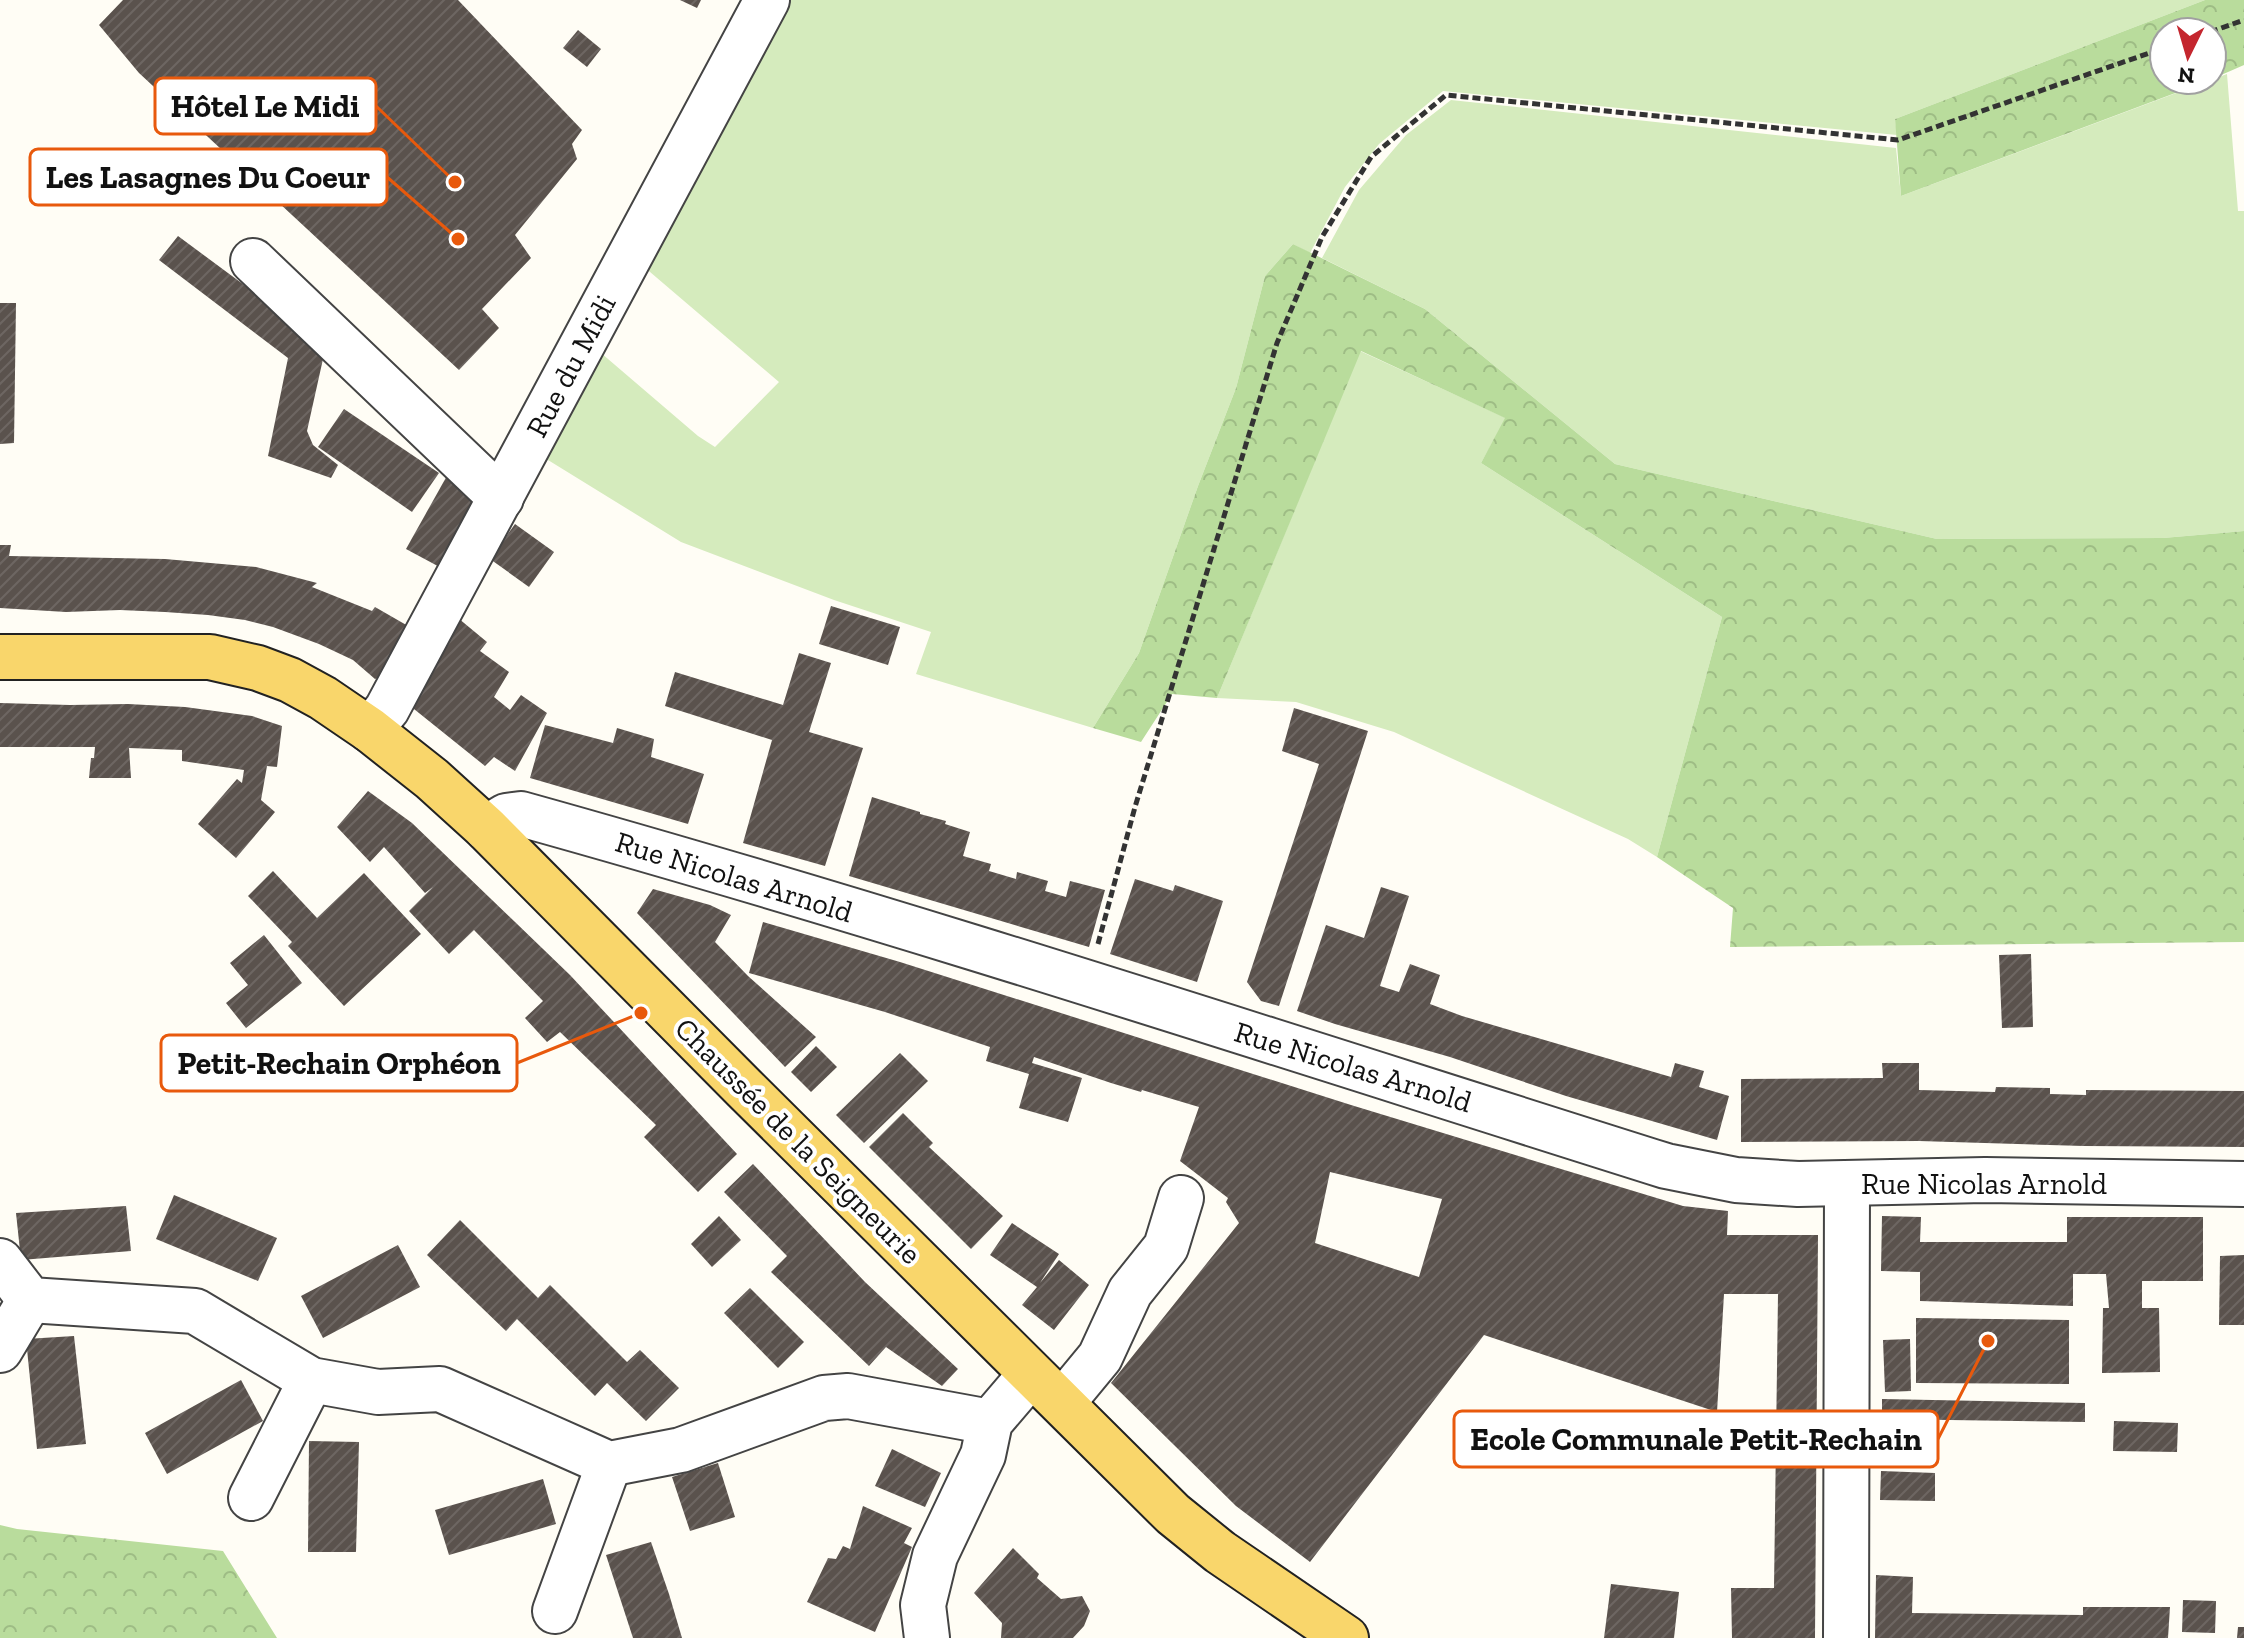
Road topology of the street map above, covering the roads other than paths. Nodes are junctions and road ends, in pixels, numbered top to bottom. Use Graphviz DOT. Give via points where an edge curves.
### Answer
graph roads {
  1 [pos="767,0"];
  2 [pos="253,261"];
  3 [pos="501,498"];
  4 [pos="0,657"];
  5 [pos="370,730"];
  6 [pos="486,828"];
  7 [pos="2244,1184"];
  8 [pos="1847,1185"];
  9 [pos="1181,1198"];
  10 [pos="0,1261"];
  11 [pos="30,1300"];
  12 [pos="0,1350"];
  13 [pos="311,1380"];
  14 [pos="1046,1388"];
  15 [pos="990,1422"];
  16 [pos="609,1464"];
  17 [pos="251,1498"];
  18 [pos="555,1611"];
  19 [pos="927,1638"];
  20 [pos="1346,1638"];
  21 [pos="1846,1638"];
  1 -- 3 [label="street, Rue du Midi"];
  2 -- 3 [label="street"];
  3 -- 5 [label="street, Rue du Midi" via="387,709"];
  4 -- 5 [label="main road, Chaussée de la Seigneurie" via="210,657 290,680"];
  5 -- 6 [label="main road, Chaussée de la Seigneurie"];
  6 -- 8 [label="street, Rue Nicolas Arnold" via="521,814 634,846 1666,1166 1736,1180"];
  6 -- 14 [label="main road, Chaussée de la Seigneurie"];
  7 -- 8 [label="street, Rue Nicolas Arnold" via="1985,1180"];
  8 -- 21 [label="street"];
  9 -- 14 [label="street" via="1166,1247 1130,1292 1100,1357"];
  10 -- 11 [label="street"];
  11 -- 12 [label="street"];
  11 -- 13 [label="street" via="195,1311"];
  13 -- 16 [label="street" via="378,1392 440,1389"];
  13 -- 17 [label="street"];
  14 -- 15 [label="street"];
  14 -- 20 [label="main road, Chaussée de la Seigneurie" via="1173,1514"];
  15 -- 16 [label="street" via="848,1396 824,1398 681,1450"];
  15 -- 19 [label="street" via="983,1455 935,1556 923,1605"];
  16 -- 18 [label="street"];
}
